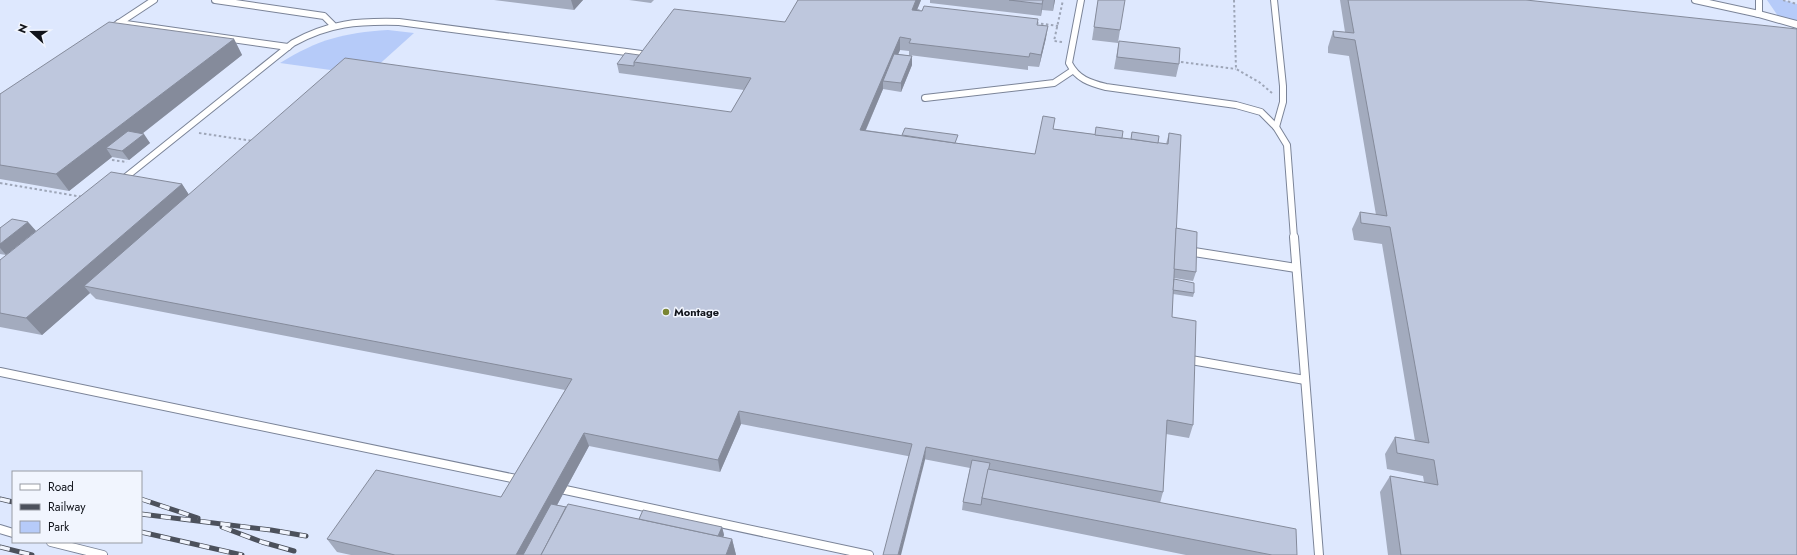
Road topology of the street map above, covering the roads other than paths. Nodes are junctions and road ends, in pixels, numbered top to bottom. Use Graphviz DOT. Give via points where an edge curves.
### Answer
graph roads {
  1 [pos="154,0"];
  2 [pos="215,0"];
  3 [pos="1081,0"];
  4 [pos="1274,0"];
  5 [pos="1695,0"];
  6 [pos="1759,0"];
  7 [pos="1758,14"];
  8 [pos="119,23"];
  9 [pos="333,25"];
  10 [pos="1797,25"];
  11 [pos="106,32"];
  12 [pos="288,47"];
  13 [pos="651,55"];
  14 [pos="1072,71"];
  15 [pos="925,98"];
  16 [pos="1276,127"];
  17 [pos="114,187"];
  18 [pos="1194,252"];
  19 [pos="1296,268"];
  20 [pos="1191,360"];
  21 [pos="0,372"];
  22 [pos="1305,380"];
  23 [pos="528,482"];
  24 [pos="551,487"];
  25 [pos="0,529"];
  26 [pos="12,533"];
  27 [pos="55,543"];
  28 [pos="103,555"];
  29 [pos="870,555"];
  30 [pos="1319,555"];
  1 -- 8 [label="lane"];
  2 -- 9 [label="lane" via="324,16"];
  3 -- 14 [label="lane" via="1069,63"];
  4 -- 16 [label="lane" via="1283,86 1283,102"];
  5 -- 7 [label="lane"];
  6 -- 7 [label="lane"];
  7 -- 10 [label="street"];
  8 -- 11 [label="lane"];
  8 -- 12 [label="lane"];
  9 -- 12 [label="lane" via="301,38"];
  9 -- 13 [label="lane" via="365,21 399,22"];
  12 -- 17 [label="lane"];
  14 -- 15 [label="lane" via="1054,83"];
  14 -- 16 [label="lane" via="1079,77 1106,87 1236,105 1262,112"];
  16 -- 19 [label="lane" via="1287,145"];
  18 -- 19 [label="lane"];
  19 -- 22 [label="lane"];
  20 -- 22 [label="lane"];
  21 -- 23 [label="lane"];
  22 -- 30 [label="lane"];
  24 -- 29 [label="lane"];
  25 -- 26 [label="lane"];
  27 -- 28 [label="lane"];
}
